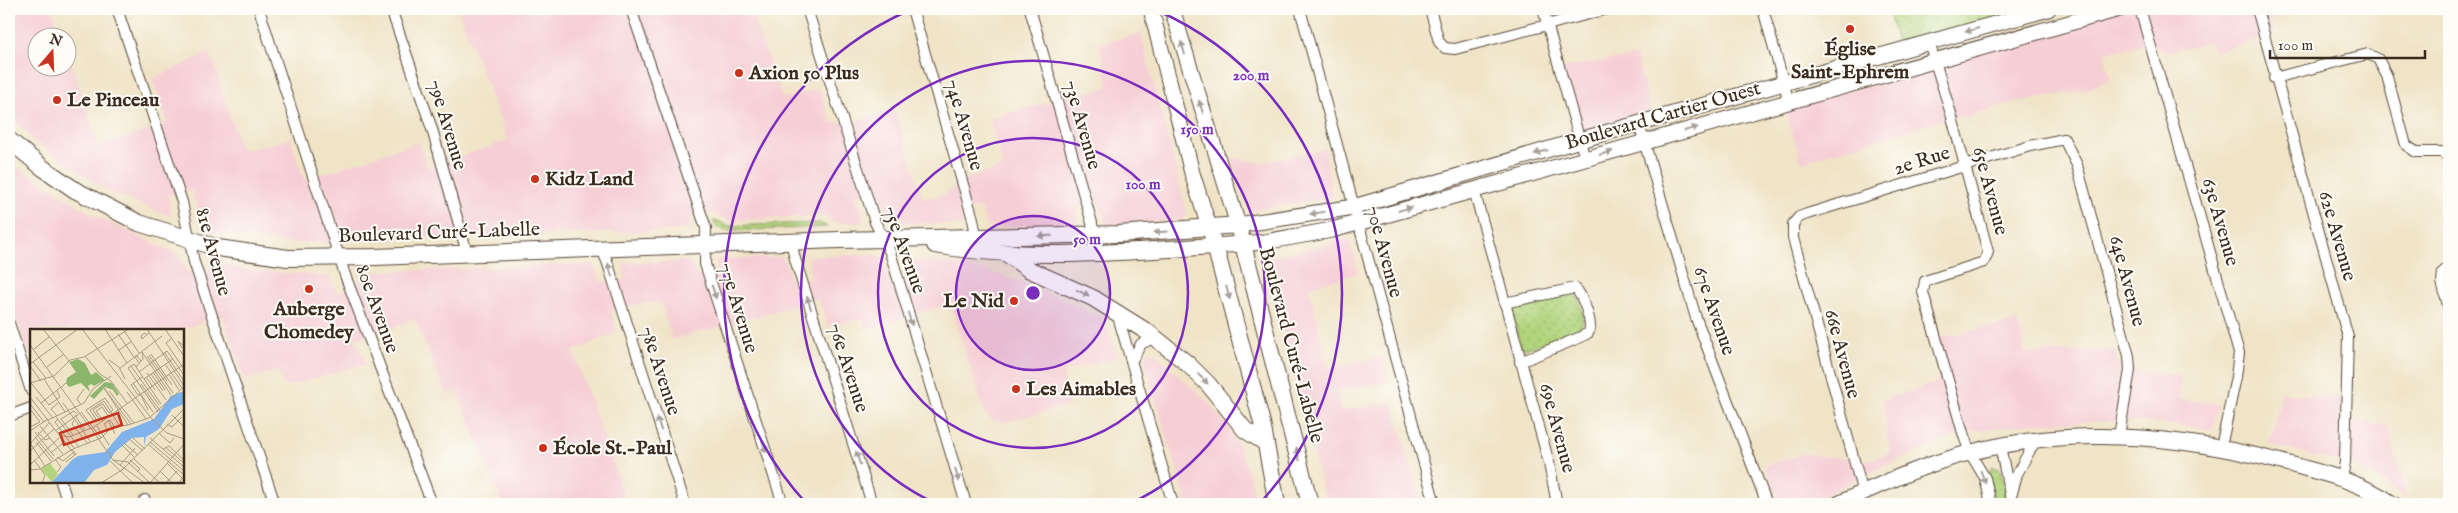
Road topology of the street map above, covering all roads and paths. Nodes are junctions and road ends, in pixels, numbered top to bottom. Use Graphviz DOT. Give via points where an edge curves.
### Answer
graph roads {
  1 [pos="117,9"];
  2 [pos="259,9"];
  3 [pos="391,9"];
  4 [pos="631,9"];
  5 [pos="807,9"];
  6 [pos="912,9"];
  7 [pos="1030,9"];
  8 [pos="1150,9"];
  9 [pos="1172,9"];
  10 [pos="1300,9"];
  11 [pos="1430,9"];
  12 [pos="1543,9"];
  13 [pos="1608,9"];
  14 [pos="1763,9"];
  15 [pos="2119,9"];
  16 [pos="2140,9"];
  17 [pos="2257,9"];
  18 [pos="2039,10"];
  19 [pos="1548,26"];
  20 [pos="2041,31"];
  21 [pos="1929,42"];
  22 [pos="1934,61"];
  23 [pos="2274,78"];
  24 [pos="1784,83"];
  25 [pos="1789,102"];
  26 [pos="1639,124"];
  27 [pos="2064,139"];
  28 [pos="9,140"];
  29 [pos="1580,140"];
  30 [pos="1644,142"];
  31 [pos="2449,156"];
  32 [pos="9,158"];
  33 [pos="1585,159"];
  34 [pos="35,162"];
  35 [pos="1966,166"];
  36 [pos="1474,190"];
  37 [pos="1354,207"];
  38 [pos="1358,222"];
  39 [pos="1793,224"];
  40 [pos="1238,226"];
  41 [pos="1209,228"];
  42 [pos="1093,235"];
  43 [pos="191,240"];
  44 [pos="892,240"];
  45 [pos="791,241"];
  46 [pos="705,244"];
  47 [pos="977,244"];
  48 [pos="1243,244"];
  49 [pos="1215,246"];
  50 [pos="601,248"];
  51 [pos="467,253"];
  52 [pos="1095,253"];
  53 [pos="1007,254"];
  54 [pos="339,258"];
  55 [pos="2449,267"];
  56 [pos="1504,303"];
  57 [pos="2449,309"];
  58 [pos="1117,312"];
  59 [pos="9,323"];
  60 [pos="1155,337"];
  61 [pos="1132,360"];
  62 [pos="1520,362"];
  63 [pos="30,388"];
  64 [pos="30,408"];
  65 [pos="9,416"];
  66 [pos="2119,436"];
  67 [pos="1264,442"];
  68 [pos="2035,442"];
  69 [pos="2000,446"];
  70 [pos="2221,447"];
  71 [pos="1970,453"];
  72 [pos="2342,478"];
  73 [pos="61,483"];
  74 [pos="1863,493"];
  75 [pos="2012,501"];
  76 [pos="68,504"];
  77 [pos="275,504"];
  78 [pos="432,504"];
  79 [pos="684,504"];
  80 [pos="783,504"];
  81 [pos="872,504"];
  82 [pos="966,504"];
  83 [pos="1173,504"];
  84 [pos="1277,504"];
  85 [pos="1310,504"];
  86 [pos="1435,504"];
  87 [pos="1557,504"];
  88 [pos="1766,504"];
  89 [pos="1838,504"];
  90 [pos="1991,504"];
  91 [pos="2393,504"];
  1 -- 43 [label="street, 81e Avenue" via="182,202"];
  2 -- 54 [label="street, 80e Avenue"];
  3 -- 51 [label="street, 79e Avenue" via="432,129"];
  4 -- 46 [label="street, 77e Avenue" via="706,228"];
  5 -- 44 [label="street, 75e Avenue" via="875,222"];
  6 -- 47 [label="street, 74e Avenue" via="974,219"];
  7 -- 42 [label="street, 73e Avenue"];
  8 -- 41 [label="street"];
  40 -- 9 [label="street, one-way"];
  10 -- 37 [label="street, 70e Avenue"];
  11 -- 19 [label="street" via="1439,42 1445,48"];
  12 -- 19 [label="street"];
  13 -- 19 [label="street"];
  14 -- 24 [label="street"];
  15 -- 20 [label="street, Boulevard Cartier Ouest"];
  16 -- 70 [label="street, 63e Avenue" via="2239,353"];
  17 -- 23 [label="street, 62e Avenue"];
  18 -- 20 [label="street"];
  18 -- 21 [label="street, Boulevard Cartier Ouest, one-way"];
  19 -- 29 [label="street"];
  20 -- 22 [label="street, Boulevard Cartier Ouest"];
  21 -- 22 [label="street, 65e Avenue"];
  21 -- 24 [label="street, Boulevard Cartier Ouest"];
  22 -- 25 [label="street, Boulevard Cartier Ouest"];
  22 -- 35 [label="street, 65e Avenue"];
  23 -- 31 [label="street" via="2368,54 2378,59 2387,76 2406,145 2416,152 2441,152"];
  23 -- 72 [label="street, 62e Avenue" via="2348,337"];
  24 -- 25 [label="street"];
  24 -- 26 [label="street, Boulevard Cartier Ouest"];
  30 -- 25 [label="street, Boulevard Cartier Ouest, one-way"];
  26 -- 29 [label="street, Boulevard Cartier Ouest"];
  26 -- 30 [label="street, 67e Avenue"];
  27 -- 35 [label="street, 2e Rue"];
  27 -- 66 [label="street, 64e Avenue" via="2077,165 2129,356 2130,370"];
  28 -- 34 [label="main road, Boulevard Curé-Labelle"];
  29 -- 33 [label="street"];
  29 -- 37 [label="street, Boulevard Cartier Ouest, one-way"];
  33 -- 30 [label="street, Boulevard Cartier Ouest, one-way"];
  30 -- 88 [label="street, 67e Avenue" via="1696,318"];
  32 -- 34 [label="main road"];
  33 -- 36 [label="street, Boulevard Cartier Ouest"];
  34 -- 43 [label="main road, Boulevard Curé-Labelle" via="104,206 149,227"];
  35 -- 39 [label="street, 2e Rue" via="1807,214"];
  35 -- 71 [label="street, 65e Avenue" via="1988,252 1984,262 1925,281 1923,292"];
  38 -- 36 [label="street, Boulevard Cartier Ouest, one-way"];
  36 -- 56 [label="street, 69e Avenue"];
  37 -- 38 [label="street, 70e Avenue"];
  37 -- 40 [label="street, Boulevard Cartier Ouest, one-way"];
  38 -- 48 [label="street, Boulevard Cartier Ouest"];
  38 -- 86 [label="street, 70e Avenue"];
  39 -- 74 [label="street, 66e Avenue" via="1792,238"];
  40 -- 41 [label="main road, Boulevard Curé-Labelle"];
  40 -- 48 [label="main road, Boulevard Curé-Labelle"];
  41 -- 42 [label="main road, Boulevard Curé-Labelle, one-way"];
  41 -- 49 [label="street"];
  42 -- 47 [label="main road, Boulevard Curé-Labelle, one-way"];
  42 -- 52 [label="street, 73e Avenue"];
  43 -- 54 [label="main road, Boulevard Curé-Labelle" via="268,256"];
  43 -- 77 [label="street, 81e Avenue" via="197,269"];
  44 -- 45 [label="main road, Boulevard Curé-Labelle"];
  44 -- 47 [label="main road, Boulevard Curé-Labelle"];
  44 -- 82 [label="street, 75e Avenue, one-way" via="890,252"];
  45 -- 46 [label="main road, Boulevard Curé-Labelle"];
  81 -- 45 [label="street, 76e Avenue, one-way"];
  46 -- 50 [label="main road, Boulevard Curé-Labelle"];
  46 -- 80 [label="street, 77e Avenue, one-way" via="705,264"];
  47 -- 53 [label="main road, Boulevard Curé-Labelle"];
  48 -- 49 [label="street, Boulevard Cartier Ouest"];
  85 -- 48 [label="main road, Boulevard Curé-Labelle, one-way"];
  49 -- 52 [label="main road, Boulevard Curé-Labelle"];
  49 -- 67 [label="main road, one-way" via="1262,423"];
  50 -- 51 [label="main road, Boulevard Curé-Labelle"];
  79 -- 50 [label="street, 78e Avenue, one-way"];
  51 -- 54 [label="main road, Boulevard Curé-Labelle"];
  52 -- 53 [label="main road, Boulevard Curé-Labelle"];
  53 -- 58 [label="main road, one-way" via="1028,269"];
  54 -- 78 [label="street, 80e Avenue"];
  55 -- 57 [label="street" via="2443,272 2442,282"];
  56 -- 62 [label="street, 69e Avenue"];
  56 -- 62 [label="street, 69e Avenue" via="1575,288 1581,293 1591,327 1581,337"];
  58 -- 60 [label="main road"];
  58 -- 61 [label="street" via="1126,350"];
  59 -- 63 [label="street"];
  60 -- 61 [label="street" via="1141,344"];
  60 -- 67 [label="main road, one-way" via="1209,385 1245,430"];
  61 -- 83 [label="street"];
  62 -- 87 [label="street, 69e Avenue"];
  64 -- 65 [label="street"];
  66 -- 68 [label="street"];
  66 -- 70 [label="street" via="2161,438"];
  67 -- 84 [label="main road"];
  68 -- 69 [label="street"];
  68 -- 75 [label="street" via="2017,474"];
  69 -- 71 [label="street"];
  69 -- 75 [label="street"];
  70 -- 72 [label="street"];
  71 -- 74 [label="street"];
  71 -- 90 [label="street, one-way" via="1984,478"];
  72 -- 91 [label="street"];
  73 -- 76 [label="street"];
  74 -- 89 [label="street"];
}
